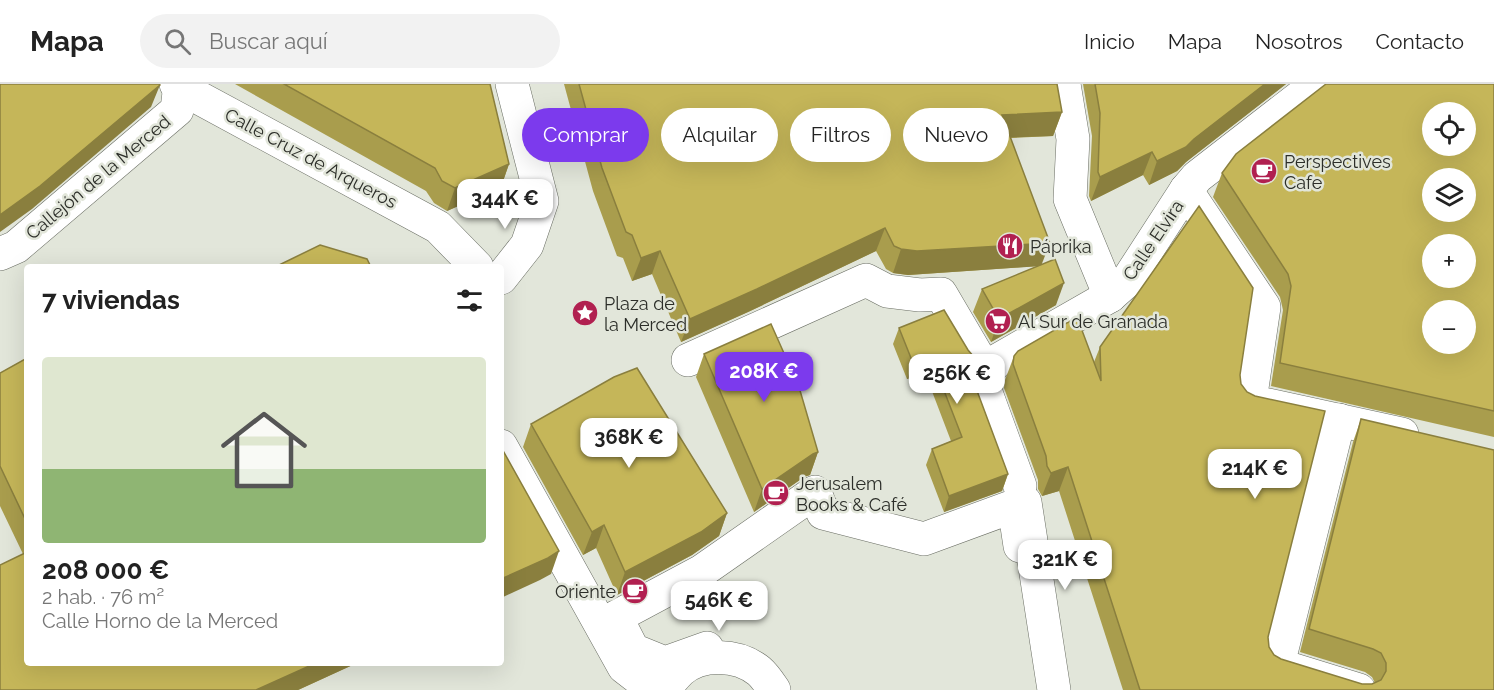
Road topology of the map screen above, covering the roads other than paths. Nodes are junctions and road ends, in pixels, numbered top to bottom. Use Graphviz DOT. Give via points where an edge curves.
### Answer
graph roads {
  1 [pos="512,84"];
  2 [pos="1064,84"];
  3 [pos="1317,84"];
  4 [pos="179,85"];
  5 [pos="1186,190"];
  6 [pos="0,254"];
  7 [pos="474,264"];
  8 [pos="504,274"];
  9 [pos="1110,296"];
  10 [pos="978,357"];
  11 [pos="688,360"];
  12 [pos="1339,420"];
  13 [pos="1428,441"];
  14 [pos="504,452"];
  15 [pos="654,690"];
  16 [pos="665,690"];
  17 [pos="774,690"];
  18 [pos="789,690"];
  19 [pos="1044,690"];
  20 [pos="1054,690"];
  21 [pos="1359,690"];
  1 -- 8 [label="street" via="543,201 526,245"];
  2 -- 9 [label="street" via="1073,139 1070,199"];
  3 -- 5 [label="street, Calle Elvira" via="1197,177"];
  4 -- 6 [label="street, Callejón de la Merced" via="177,110 16,247"];
  4 -- 7 [label="street, Calle Cruz de Arqueros" via="428,221"];
  5 -- 9 [label="street, Calle Elvira" via="1127,281"];
  5 -- 12 [label="street" via="1264,307 1250,401"];
  9 -- 20 [label="street, Calle Elvira" via="998,360 987,371 985,390 1023,494"];
  10 -- 11 [label="street" via="941,294 887,291 866,280"];
  12 -- 13 [label="street"];
  12 -- 21 [label="street" via="1278,665"];
  14 -- 15 [label="street" via="624,667"];
  16 -- 17 [label="street" via="681,670 721,657 748,664"];
  18 -- 19 [label="street" via="779,671 749,650 720,644 665,663 646,656 633,650 616,617 702,571 815,492 823,513 924,539 1014,506"];
}
